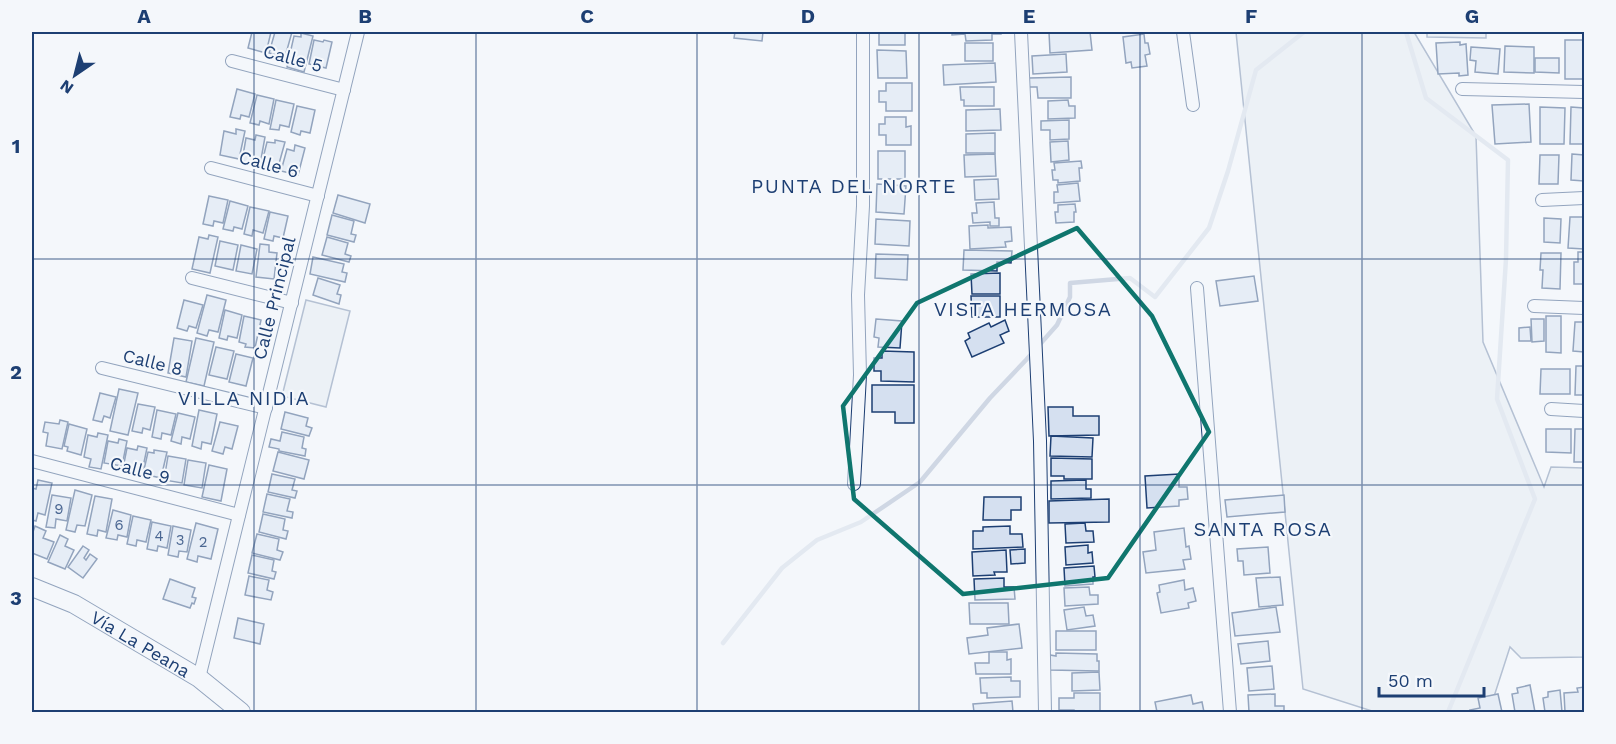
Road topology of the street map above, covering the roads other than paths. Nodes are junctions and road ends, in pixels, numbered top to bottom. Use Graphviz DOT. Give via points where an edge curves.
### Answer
graph roads {
  1 [pos="358,32"];
  2 [pos="863,32"];
  3 [pos="1021,32"];
  4 [pos="1183,32"];
  5 [pos="232,61"];
  6 [pos="1462,89"];
  7 [pos="344,90"];
  8 [pos="1584,92"];
  9 [pos="1193,105"];
  10 [pos="211,168"];
  11 [pos="318,196"];
  12 [pos="1584,198"];
  13 [pos="1542,200"];
  14 [pos="192,278"];
  15 [pos="1197,288"];
  16 [pos="291,303"];
  17 [pos="1534,306"];
  18 [pos="1584,308"];
  19 [pos="102,368"];
  20 [pos="266,408"];
  21 [pos="1551,409"];
  22 [pos="1584,411"];
  23 [pos="32,461"];
  24 [pos="854,484"];
  25 [pos="239,515"];
  26 [pos="32,587"];
  27 [pos="199,678"];
  28 [pos="242,712"];
  29 [pos="1046,712"];
  30 [pos="1230,712"];
  1 -- 7 [label="street, Calle Principal"];
  2 -- 24 [label="street" via="860,375"];
  3 -- 29 [label="street" via="1040,441"];
  4 -- 9 [label="street"];
  5 -- 7 [label="street, Calle 5"];
  6 -- 8 [label="street"];
  7 -- 11 [label="street, Calle Principal"];
  10 -- 11 [label="street, Calle 6"];
  11 -- 16 [label="street, Calle Principal"];
  12 -- 13 [label="street"];
  14 -- 16 [label="street"];
  15 -- 30 [label="street"];
  16 -- 20 [label="street, Calle Principal"];
  17 -- 18 [label="street"];
  19 -- 20 [label="street, Calle 8"];
  20 -- 25 [label="street, Calle Principal"];
  21 -- 22 [label="street"];
  23 -- 25 [label="street, Calle 9"];
  25 -- 27 [label="street, Calle Principal"];
  26 -- 27 [label="street, Vía La Peana" via="74,604"];
  27 -- 28 [label="street, Vía La Peana"];
}
